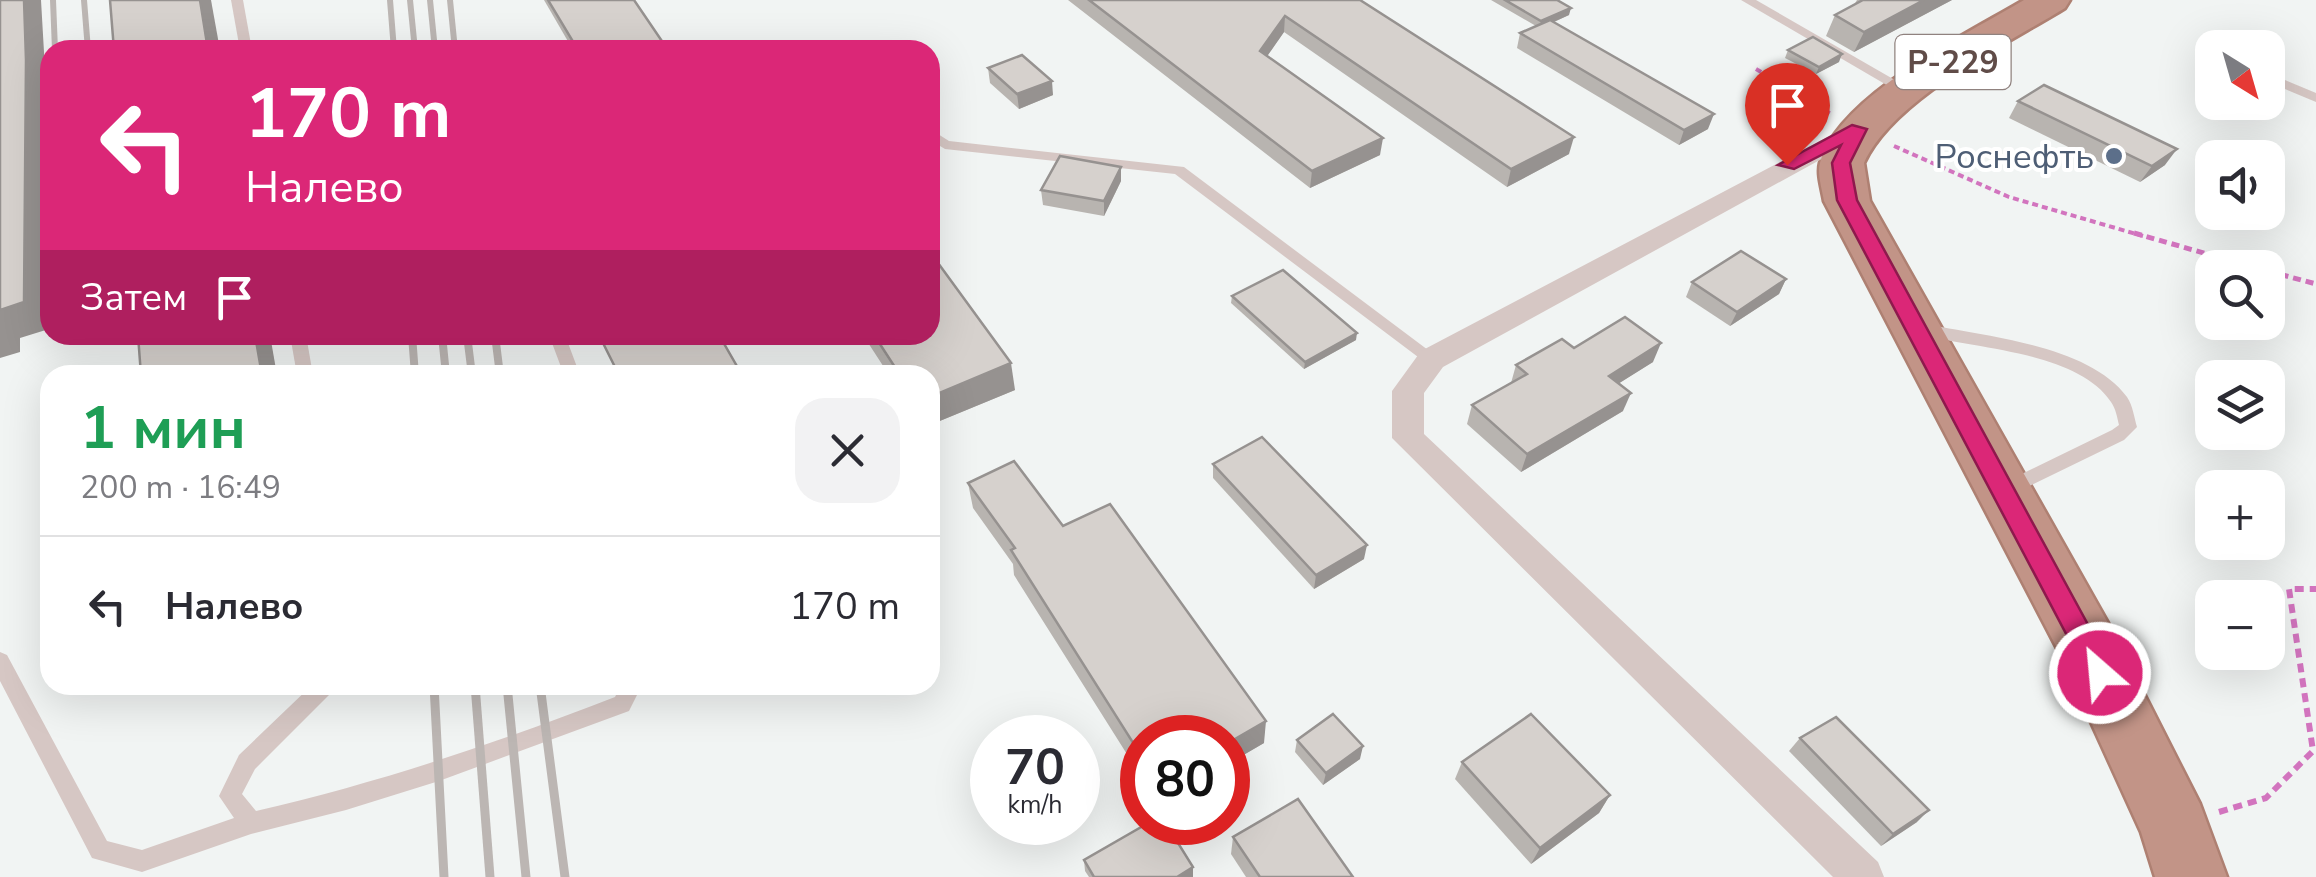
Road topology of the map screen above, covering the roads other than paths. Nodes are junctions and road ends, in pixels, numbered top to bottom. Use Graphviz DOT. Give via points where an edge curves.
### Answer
graph roads {
  1 [pos="237,0"];
  2 [pos="1747,0"];
  3 [pos="2051,0"];
  4 [pos="244,40"];
  5 [pos="2285,84"];
  6 [pos="1907,91"];
  7 [pos="2316,98"];
  8 [pos="1858,129"];
  9 [pos="940,141"];
  10 [pos="1914,328"];
  11 [pos="1432,359"];
  12 [pos="2002,491"];
  13 [pos="0,661"];
  14 [pos="316,695"];
  15 [pos="627,695"];
  16 [pos="251,823"];
  17 [pos="2190,861"];
  18 [pos="1863,877"];
  1 -- 4 [label="lane"];
  2 -- 6 [label="lane"];
  3 -- 6 [label="highway, Р-229"];
  5 -- 7 [label="lane"];
  6 -- 8 [label="highway, Р-229"];
  8 -- 10 [label="highway" via="1841,163 1847,200"];
  8 -- 11 [label="street"];
  9 -- 11 [label="lane" via="1178,170"];
  10 -- 12 [label="highway"];
  10 -- 12 [label="lane" via="2074,364 2119,393 2128,426 2118,436"];
  11 -- 18 [label="street" via="1408,391 1408,438"];
  12 -- 17 [label="highway" via="2086,642"];
  13 -- 16 [label="lane" via="100,850 142,860"];
  14 -- 16 [label="lane" via="247,762 230,796"];
  15 -- 16 [label="lane" via="622,704 570,725 355,800"];
}
